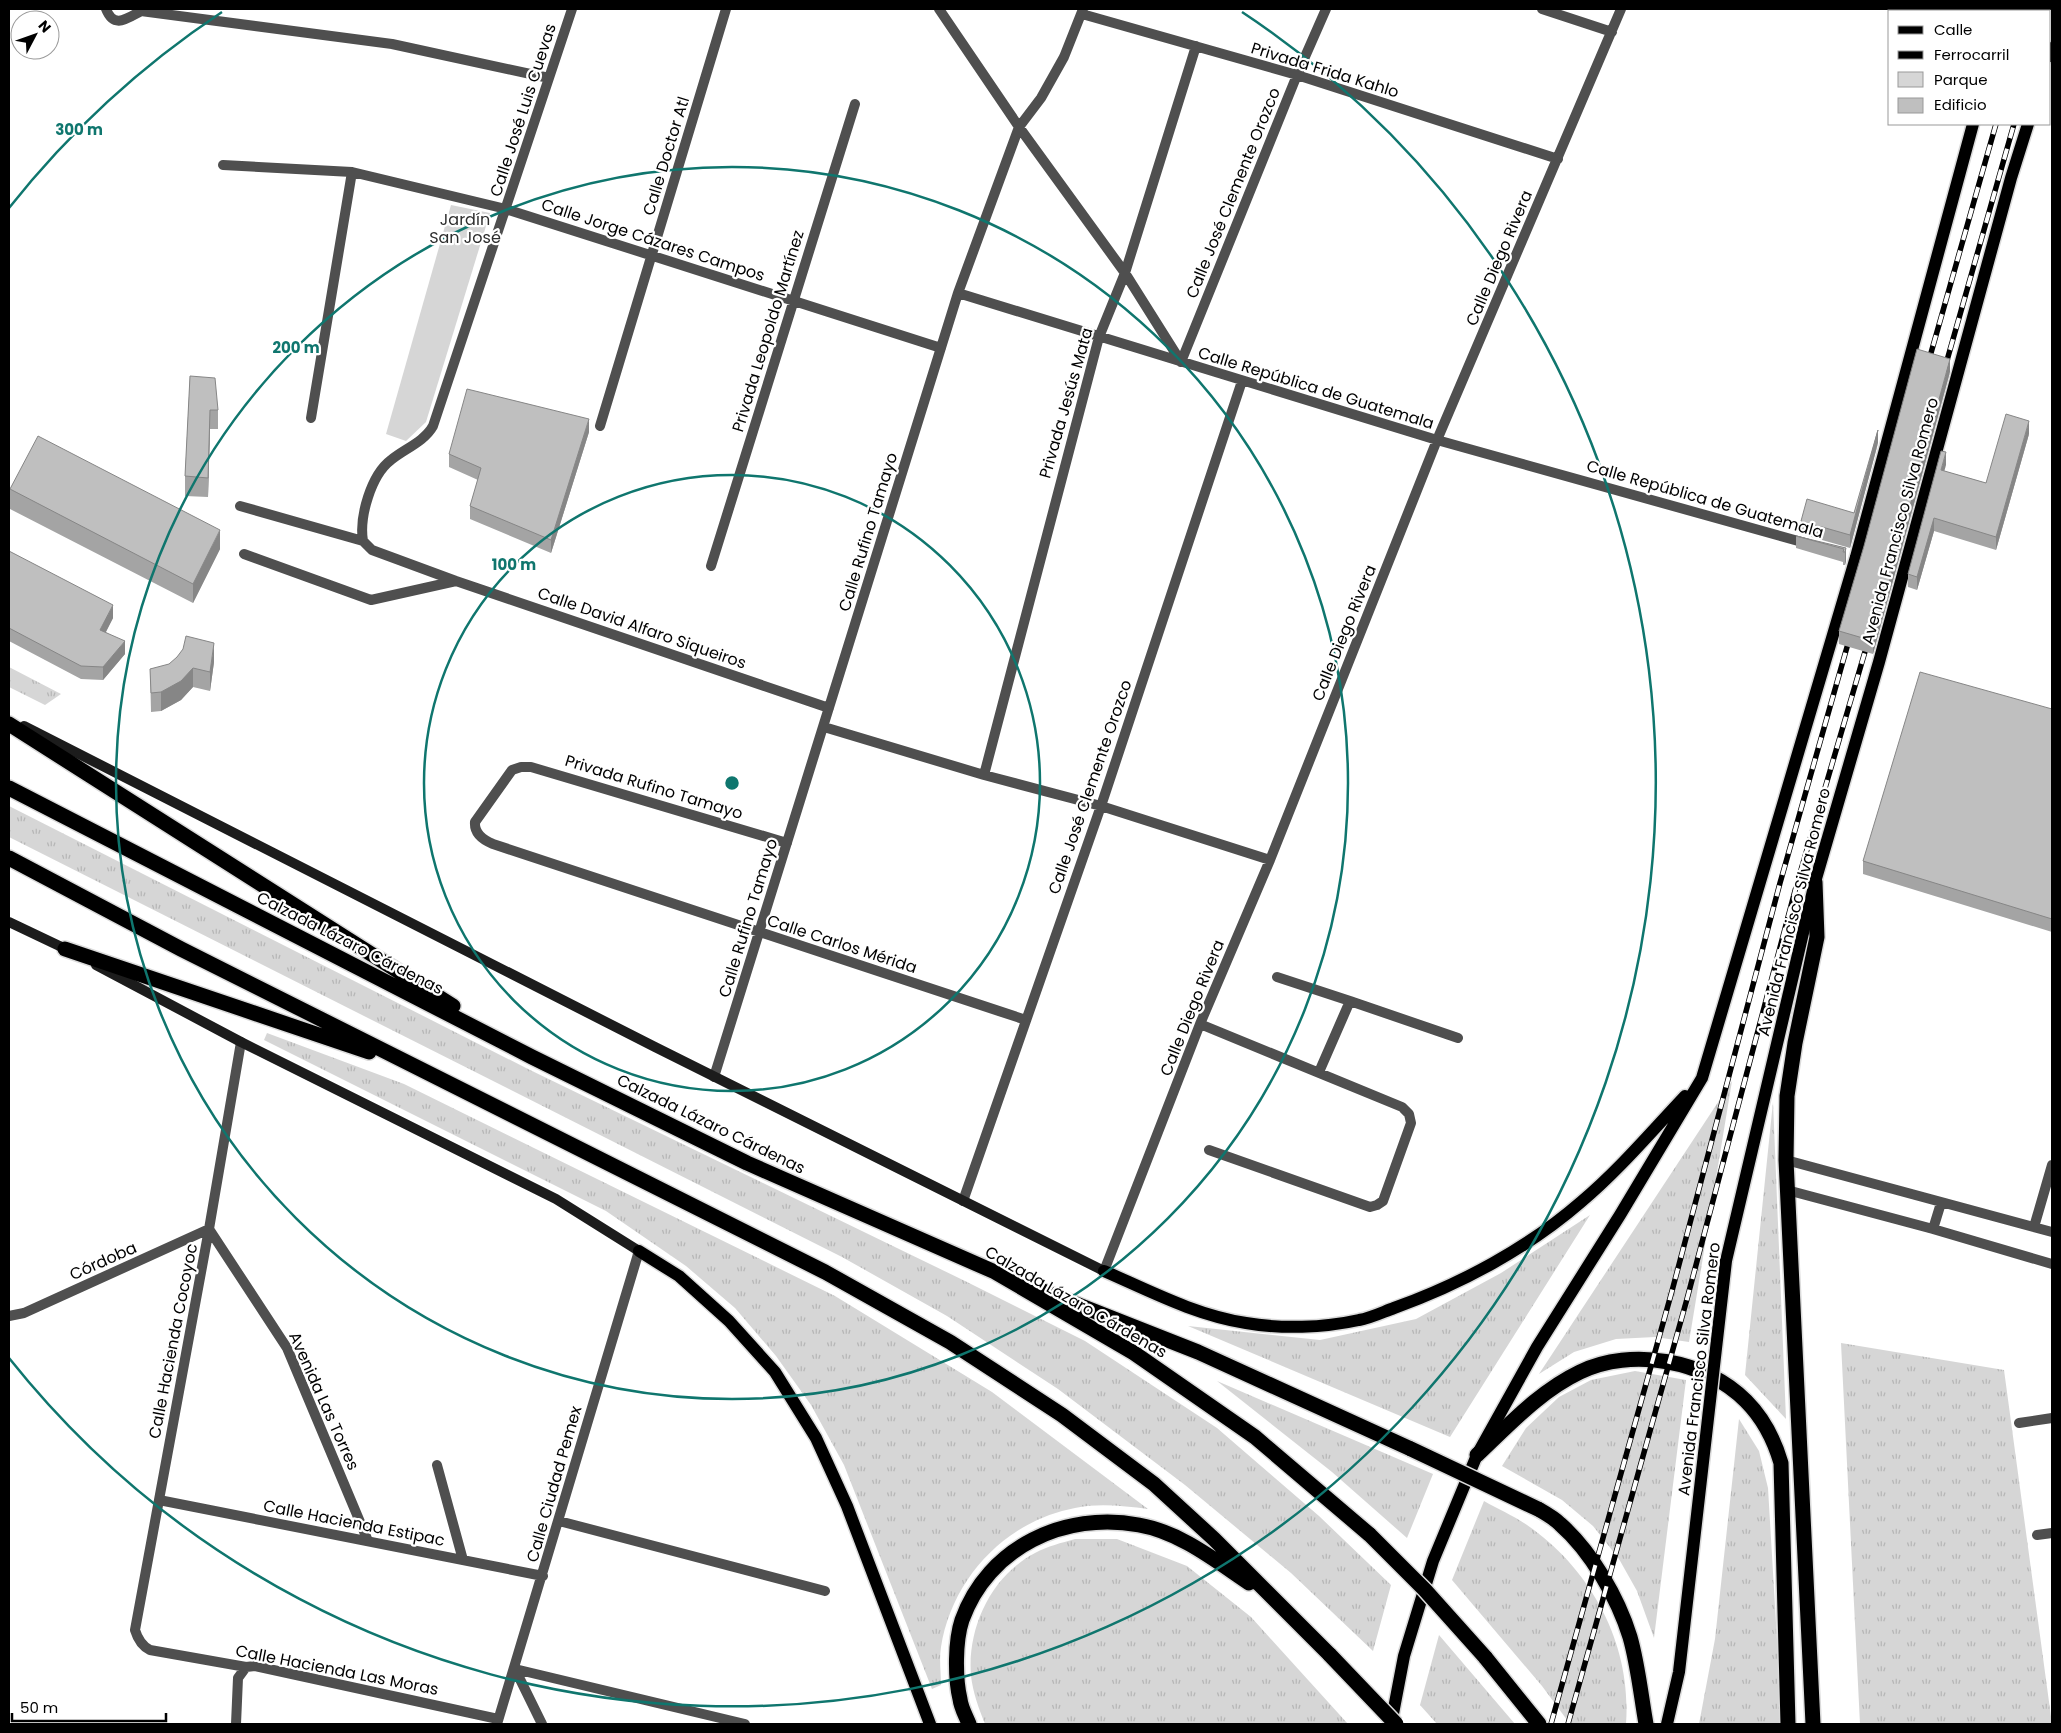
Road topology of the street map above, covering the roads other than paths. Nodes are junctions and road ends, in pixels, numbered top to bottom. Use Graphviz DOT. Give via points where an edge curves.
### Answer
graph roads {
  1 [pos="106,9"];
  2 [pos="572,9"];
  3 [pos="726,9"];
  4 [pos="938,9"];
  5 [pos="1326,9"];
  6 [pos="1542,9"];
  7 [pos="1622,9"];
  8 [pos="140,10"];
  9 [pos="1083,11"];
  10 [pos="1612,32"];
  11 [pos="1196,46"];
  12 [pos="1297,76"];
  13 [pos="549,78"];
  14 [pos="855,104"];
  15 [pos="1973,125"];
  16 [pos="2028,125"];
  17 [pos="1019,127"];
  18 [pos="1558,160"];
  19 [pos="223,166"];
  20 [pos="352,172"];
  21 [pos="506,209"];
  22 [pos="652,255"];
  23 [pos="1125,273"];
  24 [pos="958,293"];
  25 [pos="794,300"];
  26 [pos="1099,337"];
  27 [pos="941,348"];
  28 [pos="1181,362"];
  29 [pos="1242,381"];
  30 [pos="311,418"];
  31 [pos="600,426"];
  32 [pos="1437,440"];
  33 [pos="240,506"];
  34 [pos="363,541"];
  35 [pos="1823,548"];
  36 [pos="244,554"];
  37 [pos="711,566"];
  38 [pos="456,581"];
  39 [pos="829,708"];
  40 [pos="9,718"];
  41 [pos="9,724"];
  42 [pos="824,727"];
  43 [pos="984,775"];
  44 [pos="9,788"];
  45 [pos="1101,806"];
  46 [pos="480,836"];
  47 [pos="787,843"];
  48 [pos="9,858"];
  49 [pos="1270,860"];
  50 [pos="1815,882"];
  51 [pos="9,922"];
  52 [pos="759,932"];
  53 [pos="65,949"];
  54 [pos="1277,977"];
  55 [pos="1350,1001"];
  56 [pos="1026,1020"];
  57 [pos="1200,1024"];
  58 [pos="1458,1038"];
  59 [pos="241,1042"];
  60 [pos="532,1056"];
  61 [pos="423,1070"];
  62 [pos="1319,1072"];
  63 [pos="714,1077"];
  64 [pos="1702,1078"];
  65 [pos="1208,1150"];
  66 [pos="1786,1160"];
  67 [pos="2052,1164"];
  68 [pos="1787,1190"];
  69 [pos="963,1201"];
  70 [pos="1942,1203"];
  71 [pos="2034,1227"];
  72 [pos="209,1229"];
  73 [pos="1933,1229"];
  74 [pos="2052,1232"];
  75 [pos="639,1251"];
  76 [pos="2052,1264"];
  77 [pos="1104,1271"];
  78 [pos="995,1272"];
  79 [pos="9,1316"];
  80 [pos="2052,1418"];
  81 [pos="2019,1423"];
  82 [pos="1477,1455"];
  83 [pos="437,1465"];
  84 [pos="159,1500"];
  85 [pos="559,1521"];
  86 [pos="2052,1534"];
  87 [pos="2037,1535"];
  88 [pos="368,1541"];
  89 [pos="463,1560"];
  90 [pos="542,1576"];
  91 [pos="825,1591"];
  92 [pos="1277,1601"];
  93 [pos="141,1643"];
  94 [pos="246,1667"];
  95 [pos="515,1669"];
  96 [pos="498,1722"];
  97 [pos="236,1724"];
  98 [pos="542,1724"];
  99 [pos="745,1724"];
  100 [pos="930,1724"];
  101 [pos="969,1724"];
  102 [pos="1391,1724"];
  103 [pos="1396,1724"];
  104 [pos="1539,1724"];
  105 [pos="1646,1724"];
  106 [pos="1667,1724"];
  107 [pos="1788,1724"];
  108 [pos="1813,1724"];
  1 -- 8 [label="street" via="109,16 117,21"];
  2 -- 13 [label="street, Calle José Luis Cuevas"];
  3 -- 22 [label="street, Calle Doctor Atl"];
  4 -- 17 [label="street, Calle República de Guatemala"];
  5 -- 12 [label="street, Calle José Clemente Orozco"];
  6 -- 10 [label="street"];
  7 -- 10 [label="street, Calle Diego Rivera"];
  8 -- 13 [label="street" via="392,44"];
  9 -- 11 [label="street, Privada Frida Kahlo"];
  9 -- 17 [label="street, Calle Rufino Tamayo" via="1064,57 1041,98"];
  10 -- 18 [label="street, Calle Diego Rivera"];
  11 -- 12 [label="street, Privada Frida Kahlo"];
  11 -- 23 [label="street, Privada Jesús Mata"];
  12 -- 18 [label="street, Privada Frida Kahlo"];
  12 -- 28 [label="street, Calle José Clemente Orozco"];
  13 -- 21 [label="street, Calle José Luis Cuevas"];
  14 -- 25 [label="street, Privada Leopoldo Martínez"];
  15 -- 64 [label="main road, Avenida Francisco Silva Romero"];
  16 -- 50 [label="main road, Avenida Francisco Silva Romero"];
  17 -- 23 [label="street, Calle República de Guatemala"];
  17 -- 24 [label="street, Calle Rufino Tamayo"];
  18 -- 32 [label="street, Calle Diego Rivera"];
  19 -- 20 [label="street, Calle Jorge Cázares Campos"];
  20 -- 21 [label="street, Calle Jorge Cázares Campos"];
  20 -- 30 [label="street"];
  21 -- 22 [label="street, Calle Jorge Cázares Campos"];
  21 -- 34 [label="street, Calle José Luis Cuevas" via="433,426 426,435 390,460 377,475 362,524"];
  22 -- 25 [label="street, Calle Jorge Cázares Campos"];
  22 -- 31 [label="street, Calle Doctor Atl"];
  23 -- 26 [label="street, Privada Jesús Mata"];
  23 -- 28 [label="street, Calle República de Guatemala"];
  24 -- 26 [label="street"];
  24 -- 27 [label="street, Calle Rufino Tamayo"];
  25 -- 27 [label="street, Calle Jorge Cázares Campos"];
  25 -- 37 [label="street, Privada Leopoldo Martínez"];
  26 -- 28 [label="street"];
  26 -- 43 [label="street, Privada Jesús Mata"];
  27 -- 39 [label="street, Calle Rufino Tamayo"];
  28 -- 29 [label="street, Calle República de Guatemala"];
  29 -- 32 [label="street, Calle República de Guatemala"];
  29 -- 45 [label="street, Calle José Clemente Orozco"];
  32 -- 35 [label="street, Calle República de Guatemala"];
  32 -- 49 [label="street, Calle Diego Rivera"];
  33 -- 34 [label="street, Calle David Alfaro Siqueiros"];
  34 -- 38 [label="street, Calle David Alfaro Siqueiros" via="372,550"];
  36 -- 38 [label="street" via="371,600"];
  38 -- 39 [label="street, Calle David Alfaro Siqueiros"];
  39 -- 42 [label="street, Calle Rufino Tamayo"];
  40 -- 63 [label="main road"];
  41 -- 60 [label="highway"];
  42 -- 43 [label="street"];
  42 -- 47 [label="street, Calle Rufino Tamayo"];
  43 -- 45 [label="street"];
  44 -- 60 [label="highway, Calzada Lázaro Cárdenas"];
  45 -- 49 [label="street"];
  45 -- 56 [label="street, Calle José Clemente Orozco"];
  46 -- 47 [label="street, Privada Rufino Tamayo" via="475,822 512,770 531,766"];
  46 -- 52 [label="street, Calle Carlos Mérida" via="493,844"];
  47 -- 52 [label="street, Calle Rufino Tamayo"];
  48 -- 61 [label="highway" via="181,949"];
  49 -- 57 [label="street, Calle Diego Rivera"];
  50 -- 66 [label="highway" via="1817,938 1787,1096"];
  50 -- 106 [label="main road, Avenida Francisco Silva Romero, bridge" via="1726,1262 1679,1672"];
  51 -- 53 [label="main road"];
  52 -- 56 [label="street, Calle Carlos Mérida"];
  52 -- 63 [label="street, Calle Rufino Tamayo"];
  53 -- 59 [label="main road"];
  53 -- 61 [label="highway"];
  54 -- 55 [label="street"];
  55 -- 58 [label="street"];
  55 -- 62 [label="street"];
  56 -- 69 [label="street, Calle José Clemente Orozco"];
  57 -- 62 [label="street"];
  57 -- 77 [label="street, Calle Diego Rivera"];
  59 -- 72 [label="street, Calle Hacienda Cocoyoc"];
  59 -- 75 [label="main road" via="556,1199"];
  60 -- 78 [label="highway, Calzada Lázaro Cárdenas" via="747,1163"];
  61 -- 92 [label="highway" via="825,1272 950,1342 1062,1415 1154,1484"];
  62 -- 65 [label="street" via="1402,1107 1409,1114 1411,1123 1383,1201 1370,1207"];
  63 -- 69 [label="main road"];
  64 -- 77 [label="main road" via="1625,1160 1581,1202 1541,1232 1429,1296 1360,1320 1313,1327 1246,1323 1194,1311"];
  64 -- 82 [label="main road, Avenida Francisco Silva Romero" via="1537,1347"];
  66 -- 68 [label="highway"];
  66 -- 70 [label="street"];
  67 -- 71 [label="street"];
  68 -- 73 [label="street"];
  68 -- 108 [label="highway"];
  69 -- 77 [label="main road"];
  70 -- 71 [label="street"];
  70 -- 73 [label="street"];
  71 -- 74 [label="street"];
  72 -- 79 [label="street, Córdoba" via="24,1313"];
  72 -- 84 [label="street, Calle Hacienda Cocoyoc"];
  72 -- 88 [label="street, Avenida Las Torres" via="287,1348"];
  73 -- 76 [label="street"];
  75 -- 85 [label="street, Calle Ciudad Pemex"];
  75 -- 100 [label="main road" via="679,1276 729,1321 775,1372 816,1438 847,1506"];
  78 -- 104 [label="highway, Calzada Lázaro Cárdenas, bridge" via="1134,1353 1255,1437 1370,1535 1425,1590 1486,1657"];
  78 -- 105 [label="highway, bridge" via="1198,1352 1538,1509 1560,1523 1600,1571 1630,1637"];
  80 -- 81 [label="street"];
  82 -- 102 [label="main road, Avenida Francisco Silva Romero" via="1433,1561 1404,1656"];
  82 -- 107 [label="highway" via="1557,1385 1580,1372 1611,1361 1640,1358 1679,1365 1712,1377 1745,1400 1767,1428 1781,1463"];
  83 -- 89 [label="street"];
  84 -- 88 [label="street, Calle Hacienda Estipac"];
  84 -- 93 [label="street, Calle Hacienda Cocoyoc" via="135,1630"];
  85 -- 90 [label="street, Calle Ciudad Pemex"];
  85 -- 91 [label="street"];
  86 -- 87 [label="street"];
  88 -- 89 [label="street, Calle Hacienda Estipac"];
  89 -- 90 [label="street, Calle Hacienda Estipac"];
  90 -- 95 [label="street, Calle Ciudad Pemex"];
  92 -- 101 [label="highway" via="1197,1549 1154,1528 1129,1523 1092,1523 1044,1534 1012,1551 1000,1562 978,1588 961,1622 957,1656 960,1700"];
  92 -- 103 [label="highway, bridge"];
  93 -- 94 [label="street, Calle Hacienda Las Moras" via="150,1650"];
  94 -- 96 [label="street, Calle Hacienda Las Moras" via="255,1666"];
  94 -- 97 [label="street" via="238,1678"];
  95 -- 96 [label="street, Calle Ciudad Pemex"];
  95 -- 98 [label="street"];
  95 -- 99 [label="street"];
}
